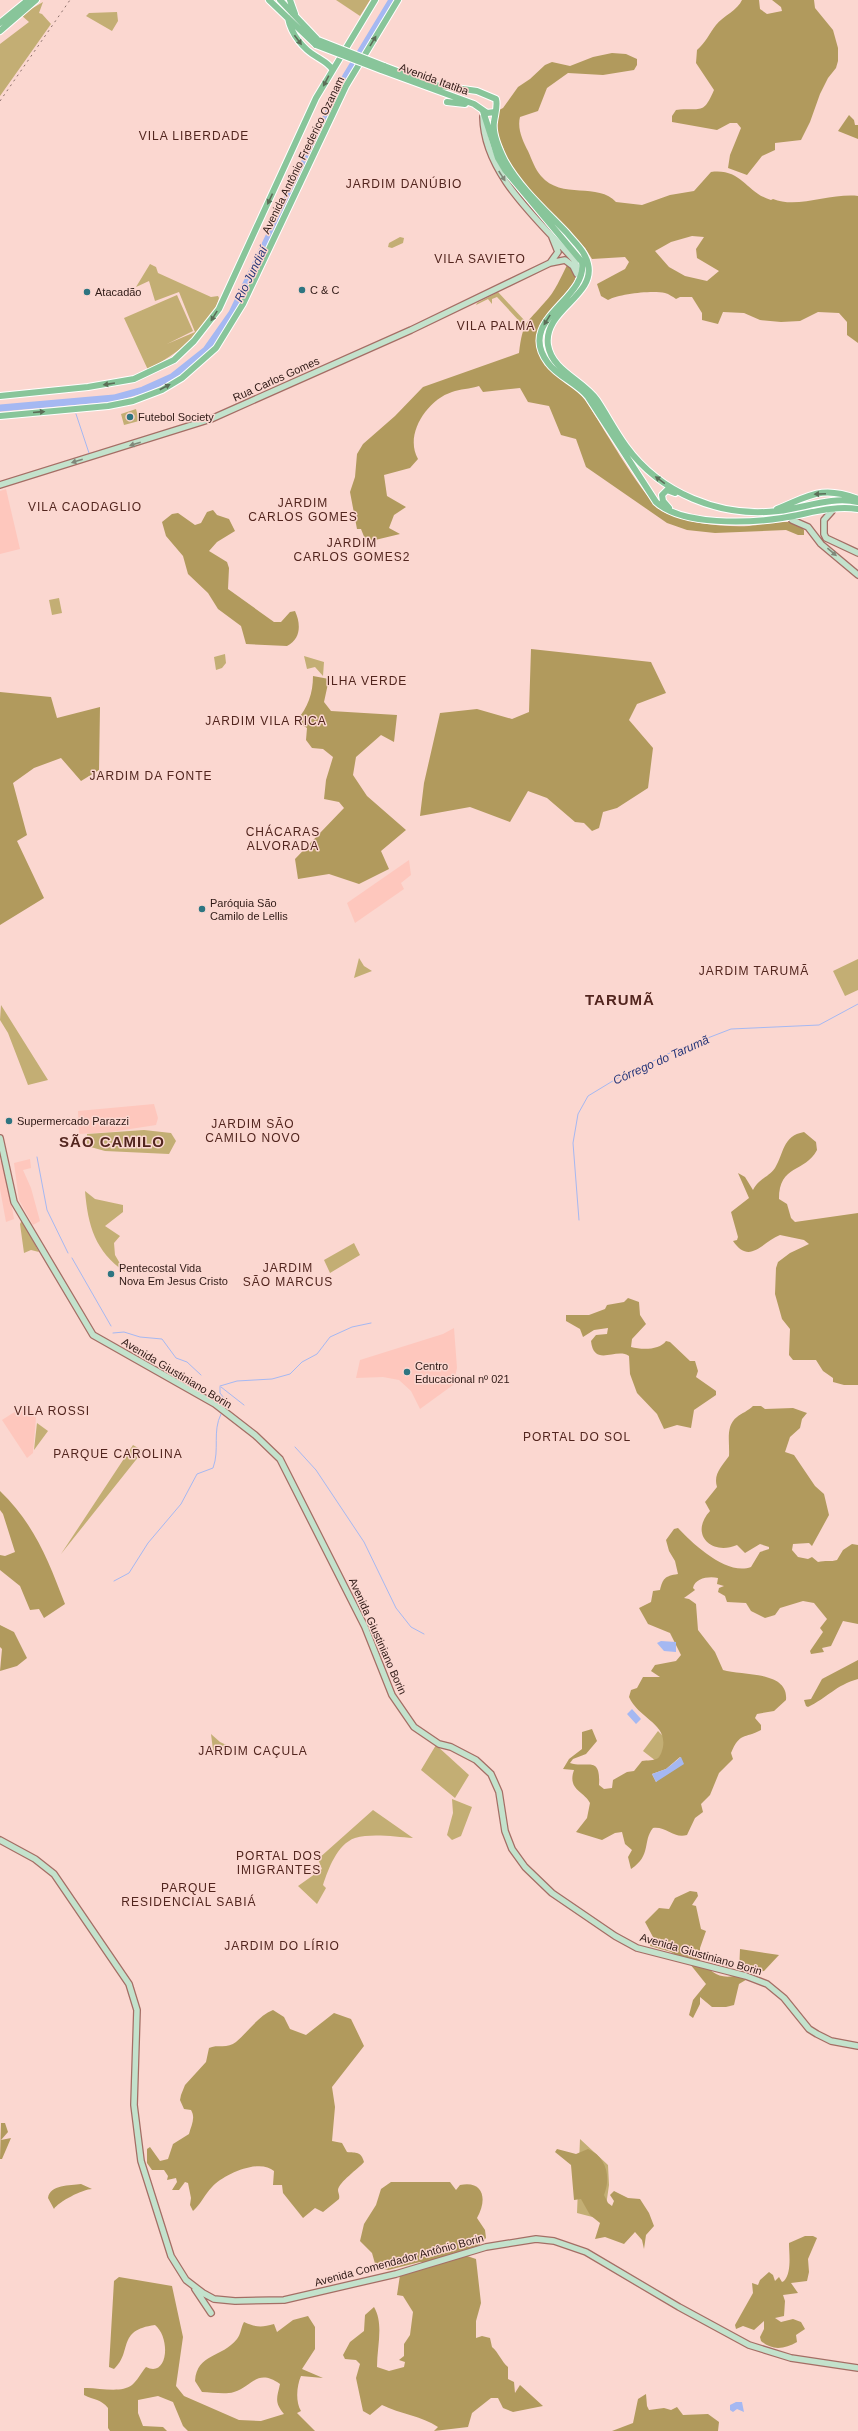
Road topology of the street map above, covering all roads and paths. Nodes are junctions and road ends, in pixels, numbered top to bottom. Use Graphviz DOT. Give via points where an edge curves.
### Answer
graph roads {
  1 [pos="28,0"];
  2 [pos="36,0"];
  3 [pos="269,0"];
  4 [pos="280,0"];
  5 [pos="290,0"];
  6 [pos="375,0"];
  7 [pos="398,0"];
  8 [pos="290,17"];
  9 [pos="298,20"];
  10 [pos="0,24"];
  11 [pos="0,31"];
  12 [pos="317,42"];
  13 [pos="383,68"];
  14 [pos="332,69"];
  15 [pos="447,102"];
  16 [pos="480,109"];
  17 [pos="495,112"];
  18 [pos="551,234"];
  19 [pos="550,263"];
  20 [pos="577,274"];
  21 [pos="573,291"];
  22 [pos="0,396"];
  23 [pos="0,416"];
  24 [pos="0,485"];
  25 [pos="858,502"];
  26 [pos="832,511"];
  27 [pos="858,511"];
  28 [pos="770,512"];
  29 [pos="792,520"];
  30 [pos="738,521"];
  31 [pos="858,554"];
  32 [pos="858,575"];
  33 [pos="0,1138"];
  34 [pos="0,1840"];
  35 [pos="858,2046"];
  36 [pos="193,2287"];
  37 [pos="211,2313"];
  38 [pos="858,2368"];
  1 -- 10 [label="main road"];
  2 -- 11 [label="main road"];
  3 -- 8 [label="main road"];
  4 -- 8 [label="main road"];
  5 -- 9 [label="main road"];
  6 -- 14 [label="main road, Avenida Antônio Frederico Ozanam"];
  23 -- 7 [label="main road, Avenida Antônio Frederico Ozanam, one-way" via="133,401 162,390 182,378 216,348 244,304 346,86"];
  8 -- 9 [label="main road"];
  8 -- 12 [label="main road"];
  8 -- 14 [label="main road, one-way" via="293,32 303,46"];
  9 -- 12 [label="main road"];
  12 -- 13 [label="main road, bridge"];
  13 -- 16 [label="main road, Avenida Itatiba"];
  13 -- 17 [label="main road, Avenida Itatiba" via="434,85 490,95 496,99"];
  14 -- 22 [label="main road, Avenida Antônio Frederico Ozanam, one-way" via="219,309 204,331 185,350 159,368 121,382"];
  15 -- 16 [label="main road"];
  16 -- 17 [label="main road" via="489,113"];
  16 -- 18 [label="main road, one-way" via="486,140 498,171 509,188"];
  16 -- 21 [label="main road" via="505,170 582,262 582,275"];
  28 -- 17 [label="main road, one-way" via="720,508 688,496 663,482 642,465 626,446 590,392 554,361 548,340 551,325 586,283 588,266 582,251 508,165 494,130"];
  18 -- 19 [label="main road" via="558,252"];
  18 -- 20 [label="main road" via="575,261"];
  19 -- 20 [label="main road" via="565,260 573,266"];
  19 -- 24 [label="main road, Rua Carlos Gomes, one-way" via="411,330 252,401 176,430"];
  20 -- 21 [label="main road"];
  21 -- 30 [label="main road, one-way" via="549,316 541,332 541,348 548,364 588,397 645,486 661,506 686,516"];
  25 -- 28 [label="main road" via="825,501"];
  25 -- 28 [label="main road, one-way" via="833,493 812,494"];
  26 -- 27 [label="main road"];
  26 -- 29 [label="main road"];
  26 -- 31 [label="main road" via="824,520 826,538"];
  27 -- 30 [label="main road" via="834,508 781,518"];
  28 -- 30 [label="main road" via="760,515 728,513 701,505 668,490 662,495 662,501 678,511"];
  29 -- 30 [label="main road" via="756,523"];
  29 -- 32 [label="main road, one-way" via="808,527 821,544"];
  33 -- 35 [label="main road, Avenida Giustiniano Borin" via="14,1202 94,1335 215,1404 255,1435 280,1459 365,1627 376,1650 386,1683 398,1704 414,1727 439,1744 451,1747 476,1760 491,1774 499,1792 505,1831 512,1849 525,1867 552,1893 637,1948 746,1976 767,1984 784,1998 809,2029 831,2041"];
  34 -- 36 [label="main road, Avenida Comendador Antônio Borin" via="35,1859 54,1874 129,1984 137,2010 134,2105 141,2161 171,2256 182,2275"];
  36 -- 37 [label="main road"];
  36 -- 38 [label="main road, Avenida Comendador Antônio Borin" via="214,2298 235,2301 284,2300 396,2274 486,2247 536,2239 554,2241 582,2250 748,2345 791,2358"];
}
